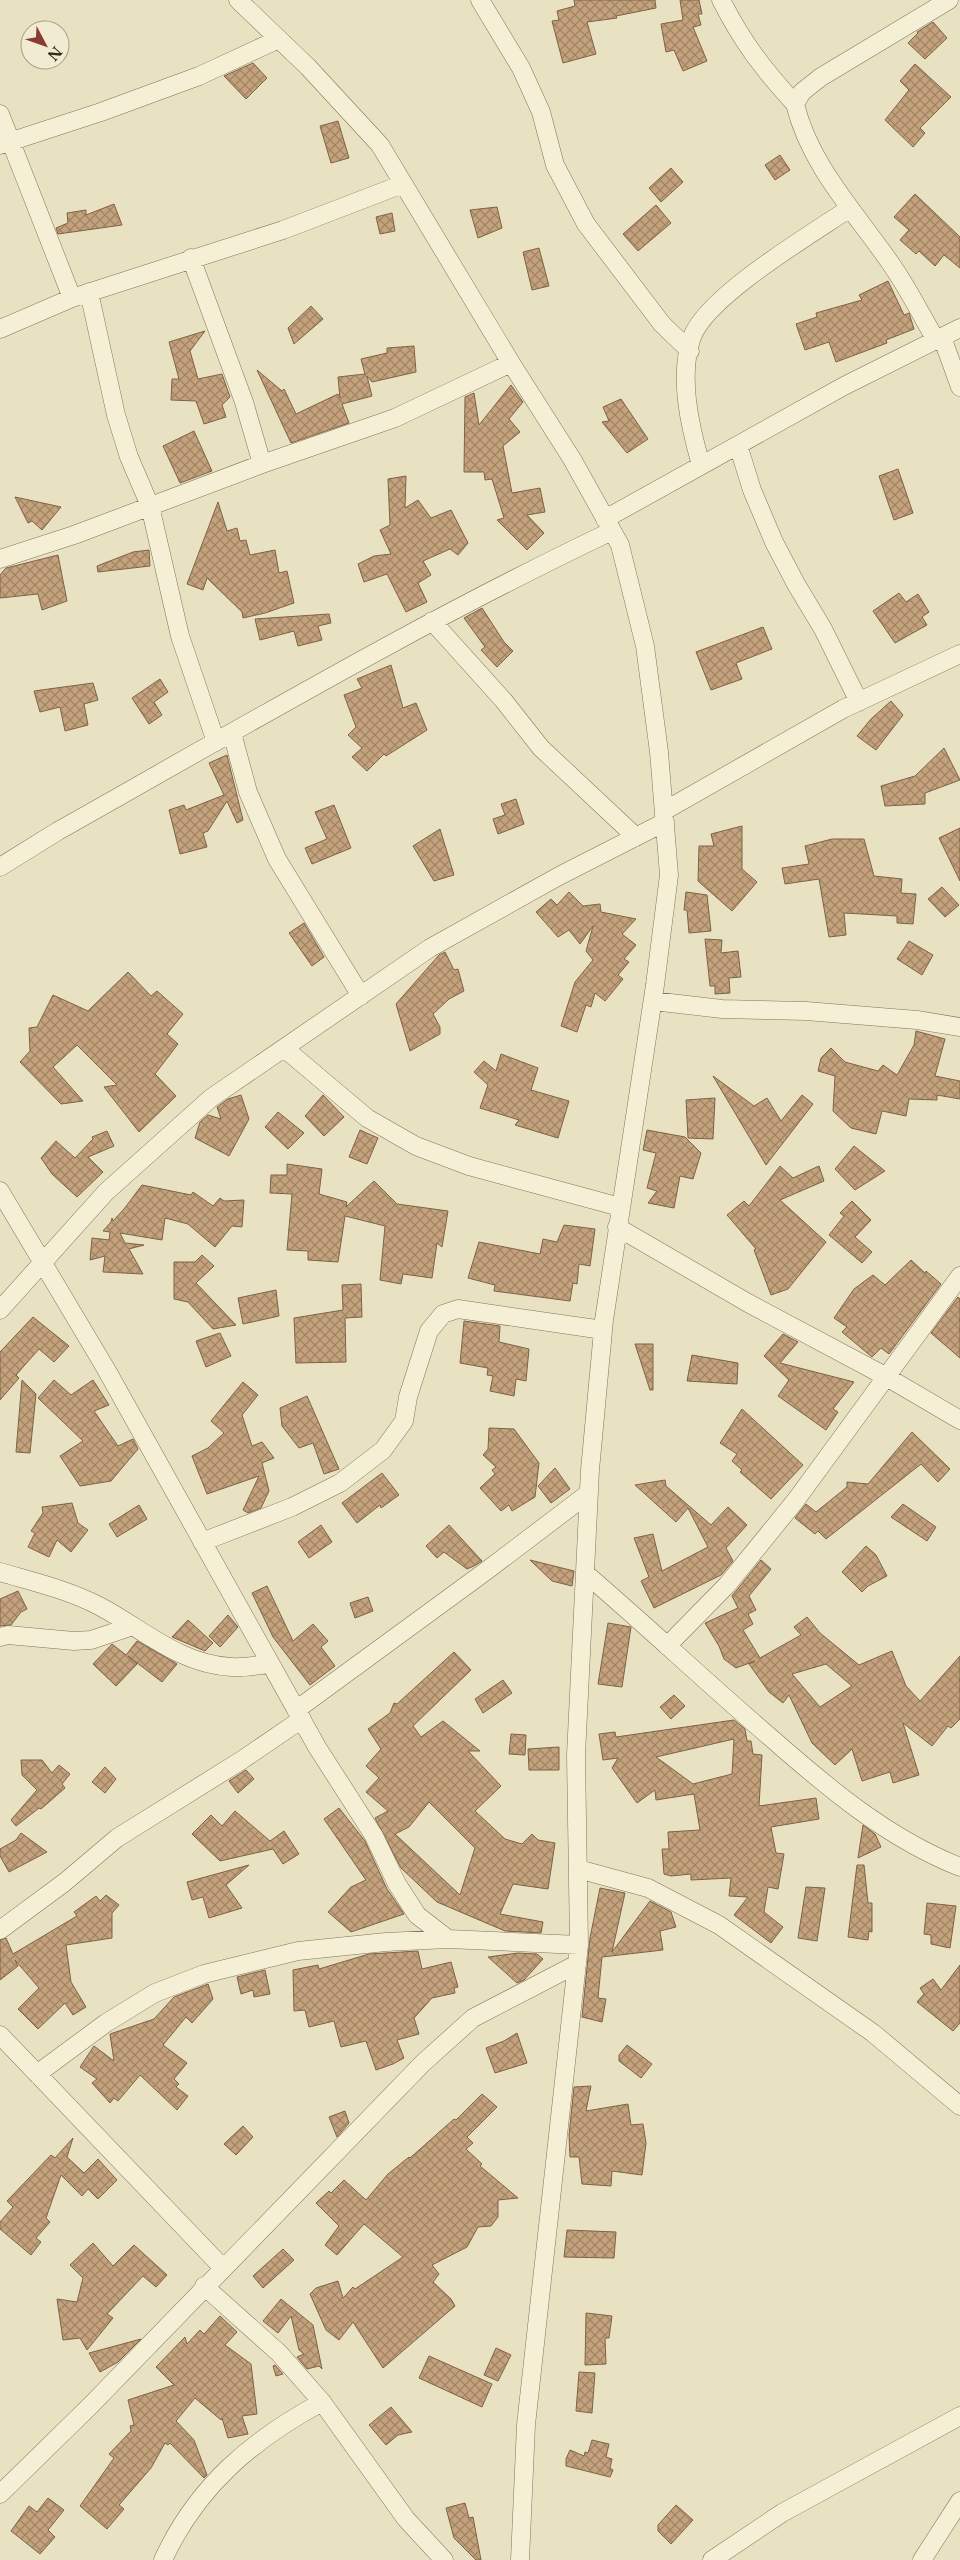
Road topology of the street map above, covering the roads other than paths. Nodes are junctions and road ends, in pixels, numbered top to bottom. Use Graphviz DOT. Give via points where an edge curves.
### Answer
graph roads {
  1 [pos="238,0"];
  2 [pos="480,0"];
  3 [pos="721,0"];
  4 [pos="949,0"];
  5 [pos="279,39"];
  6 [pos="795,104"];
  7 [pos="0,114"];
  8 [pos="5,143"];
  9 [pos="403,184"];
  10 [pos="850,208"];
  11 [pos="191,258"];
  12 [pos="89,292"];
  13 [pos="72,298"];
  14 [pos="960,328"];
  15 [pos="0,329"];
  16 [pos="939,338"];
  17 [pos="690,351"];
  18 [pos="511,363"];
  19 [pos="960,386"];
  20 [pos="738,445"];
  21 [pos="262,464"];
  22 [pos="701,465"];
  23 [pos="150,506"];
  24 [pos="608,525"];
  25 [pos="0,559"];
  26 [pos="432,621"];
  27 [pos="960,654"];
  28 [pos="859,702"];
  29 [pos="232,733"];
  30 [pos="216,742"];
  31 [pos="664,817"];
  32 [pos="636,837"];
  33 [pos="0,866"];
  34 [pos="361,996"];
  35 [pos="653,1001"];
  36 [pos="960,1027"];
  37 [pos="284,1048"];
  38 [pos="0,1191"];
  39 [pos="620,1207"];
  40 [pos="617,1227"];
  41 [pos="44,1262"];
  42 [pos="960,1276"];
  43 [pos="0,1310"];
  44 [pos="603,1330"];
  45 [pos="885,1376"];
  46 [pos="960,1420"];
  47 [pos="589,1493"];
  48 [pos="202,1542"];
  49 [pos="0,1572"];
  50 [pos="585,1573"];
  51 [pos="133,1626"];
  52 [pos="0,1637"];
  53 [pos="667,1646"];
  54 [pos="270,1664"];
  55 [pos="299,1715"];
  56 [pos="960,1867"];
  57 [pos="578,1869"];
  58 [pos="0,1930"];
  59 [pos="448,1939"];
  60 [pos="579,1945"];
  61 [pos="577,1964"];
  62 [pos="0,2035"];
  63 [pos="37,2074"];
  64 [pos="960,2106"];
  65 [pos="223,2268"];
  66 [pos="204,2286"];
  67 [pos="322,2402"];
  68 [pos="960,2416"];
  69 [pos="0,2494"];
  70 [pos="960,2501"];
  71 [pos="163,2560"];
  72 [pos="444,2560"];
  73 [pos="520,2560"];
  74 [pos="712,2560"];
  75 [pos="922,2560"];
  1 -- 5 [label="street"];
  2 -- 17 [label="street" via="521,68 541,112 555,164 586,224 662,324"];
  3 -- 6 [label="street" via="761,67"];
  4 -- 6 [label="street" via="821,77 802,92"];
  5 -- 8 [label="street" via="199,76"];
  5 -- 9 [label="street" via="380,145"];
  6 -- 10 [label="street" via="816,159"];
  7 -- 8 [label="street"];
  8 -- 13 [label="street"];
  9 -- 11 [label="street" via="283,230"];
  9 -- 18 [label="street"];
  10 -- 16 [label="street"];
  10 -- 17 [label="street" via="726,294 703,316 692,338"];
  11 -- 12 [label="street"];
  11 -- 21 [label="street" via="244,402"];
  12 -- 13 [label="street"];
  12 -- 23 [label="street" via="116,415 129,457"];
  13 -- 15 [label="street"];
  14 -- 16 [label="street"];
  16 -- 19 [label="street"];
  16 -- 20 [label="street"];
  17 -- 22 [label="street" via="686,376 690,426"];
  18 -- 21 [label="street" via="395,418"];
  18 -- 24 [label="street" via="572,459"];
  20 -- 22 [label="street"];
  20 -- 28 [label="street" via="752,490 774,542"];
  21 -- 23 [label="street"];
  22 -- 24 [label="street"];
  23 -- 25 [label="street"];
  23 -- 30 [label="street" via="180,636"];
  24 -- 26 [label="street"];
  24 -- 31 [label="street" via="620,546 644,646 659,752"];
  26 -- 29 [label="street"];
  26 -- 32 [label="street" via="504,701 541,748"];
  27 -- 28 [label="street"];
  28 -- 31 [label="street"];
  29 -- 30 [label="street"];
  29 -- 34 [label="street" via="248,792 277,859"];
  30 -- 33 [label="street"];
  31 -- 32 [label="street"];
  31 -- 35 [label="street" via="669,875"];
  32 -- 34 [label="street" via="430,948"];
  34 -- 37 [label="street"];
  35 -- 36 [label="street" via="722,1010 806,1010"];
  35 -- 39 [label="street"];
  37 -- 39 [label="street" via="367,1118 416,1146 469,1166"];
  37 -- 41 [label="street" via="204,1104 106,1192"];
  38 -- 41 [label="street"];
  39 -- 40 [label="street"];
  40 -- 44 [label="street"];
  40 -- 45 [label="street" via="748,1303"];
  41 -- 43 [label="street"];
  41 -- 48 [label="street"];
  42 -- 45 [label="street"];
  44 -- 47 [label="street"];
  44 -- 48 [label="street" via="458,1309 443,1314 429,1331 408,1396 404,1421 382,1450 340,1483 292,1507"];
  45 -- 46 [label="street"];
  45 -- 53 [label="street" via="790,1508 727,1585"];
  47 -- 50 [label="street"];
  47 -- 55 [label="street"];
  48 -- 54 [label="street"];
  49 -- 51 [label="street" via="70,1592"];
  50 -- 53 [label="street"];
  50 -- 57 [label="street" via="576,1755"];
  51 -- 52 [label="street" via="92,1640"];
  51 -- 54 [label="street" via="174,1652 200,1661 231,1667"];
  53 -- 56 [label="street" via="832,1791 882,1827 932,1856"];
  54 -- 55 [label="street"];
  55 -- 58 [label="street" via="242,1760 117,1838"];
  55 -- 59 [label="street" via="374,1836 397,1884 417,1915"];
  57 -- 60 [label="street"];
  57 -- 64 [label="street" via="648,1888 720,1925 873,2033"];
  59 -- 60 [label="street"];
  59 -- 63 [label="street" via="298,1951 204,1974 155,1993 106,2023"];
  60 -- 61 [label="street"];
  61 -- 65 [label="street" via="473,2018 422,2063"];
  61 -- 73 [label="street" via="526,2425"];
  62 -- 63 [label="street"];
  63 -- 65 [label="street"];
  65 -- 66 [label="street"];
  66 -- 67 [label="street" via="279,2353"];
  66 -- 69 [label="street" via="91,2405"];
  67 -- 71 [label="street" via="254,2443 217,2478 194,2507"];
  67 -- 72 [label="street" via="406,2519"];
  68 -- 74 [label="street" via="782,2512"];
  70 -- 75 [label="street"];
}
